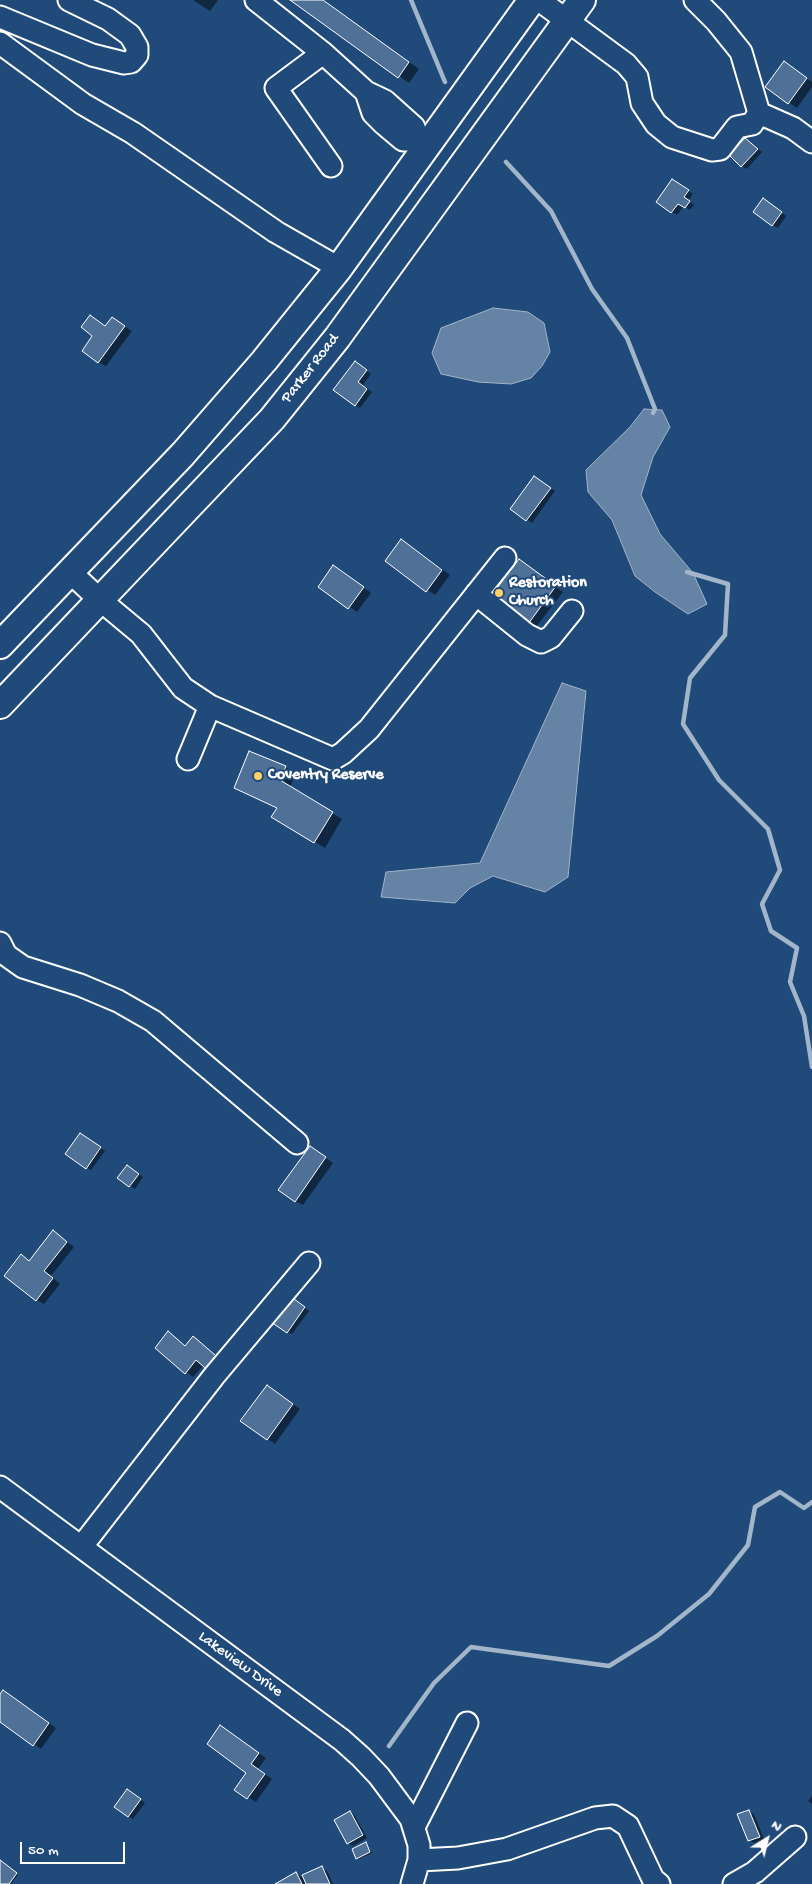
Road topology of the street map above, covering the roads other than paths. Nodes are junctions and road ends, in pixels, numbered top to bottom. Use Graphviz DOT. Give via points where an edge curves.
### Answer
graph roads {
  1 [pos="69,0"];
  2 [pos="256,0"];
  3 [pos="532,0"];
  4 [pos="539,0"];
  5 [pos="582,0"];
  6 [pos="695,0"];
  7 [pos="0,17"];
  8 [pos="567,22"];
  9 [pos="0,43"];
  10 [pos="323,53"];
  11 [pos="759,113"];
  12 [pos="812,142"];
  13 [pos="422,143"];
  14 [pos="331,166"];
  15 [pos="339,268"];
  16 [pos="505,558"];
  17 [pos="70,572"];
  18 [pos="476,594"];
  19 [pos="99,599"];
  20 [pos="572,612"];
  21 [pos="0,645"];
  22 [pos="0,705"];
  23 [pos="210,706"];
  24 [pos="188,759"];
  25 [pos="0,943"];
  26 [pos="297,1144"];
  27 [pos="309,1263"];
  28 [pos="1,1490"];
  29 [pos="82,1546"];
  30 [pos="467,1722"];
  31 [pos="414,1827"];
  32 [pos="795,1836"];
  33 [pos="419,1860"];
  34 [pos="412,1884"];
  35 [pos="659,1884"];
  36 [pos="734,1884"];
  1 -- 7 [label="street" via="108,19 130,35 137,47 131,62 92,54"];
  2 -- 10 [label="street"];
  3 -- 13 [label="main road"];
  4 -- 8 [label="street"];
  5 -- 8 [label="main road, Parker Road"];
  6 -- 11 [label="street" via="741,52"];
  8 -- 11 [label="street" via="626,64 636,77 642,103 656,124 672,136 712,150 720,149 738,127 752,124"];
  8 -- 19 [label="main road, Parker Road" via="308,375 259,432"];
  9 -- 15 [label="street" via="83,104 134,133 276,232"];
  10 -- 13 [label="street" via="366,92 386,101 414,127"];
  10 -- 14 [label="street" via="276,88"];
  11 -- 12 [label="street" via="793,128"];
  13 -- 15 [label="main road"];
  15 -- 17 [label="main road" via="211,423"];
  16 -- 18 [label="street"];
  17 -- 19 [label="street"];
  17 -- 21 [label="main road"];
  18 -- 20 [label="street" via="541,642 551,637"];
  18 -- 23 [label="street" via="369,729 333,759"];
  19 -- 22 [label="main road, Parker Road"];
  19 -- 23 [label="street" via="141,634 183,688"];
  23 -- 24 [label="street"];
  25 -- 26 [label="street" via="6,955 23,967 118,1001 153,1021"];
  27 -- 29 [label="street" via="214,1376"];
  28 -- 29 [label="street, Lakeview Drive"];
  29 -- 31 [label="street, Lakeview Drive" via="342,1740 379,1776"];
  30 -- 31 [label="street"];
  31 -- 33 [label="street, Lakeview Drive"];
  32 -- 36 [label="street" via="755,1872"];
  33 -- 34 [label="street, Lakeview Drive"];
  33 -- 35 [label="street" via="458,1858 507,1849 595,1818 613,1816 628,1826 653,1879"];
}
